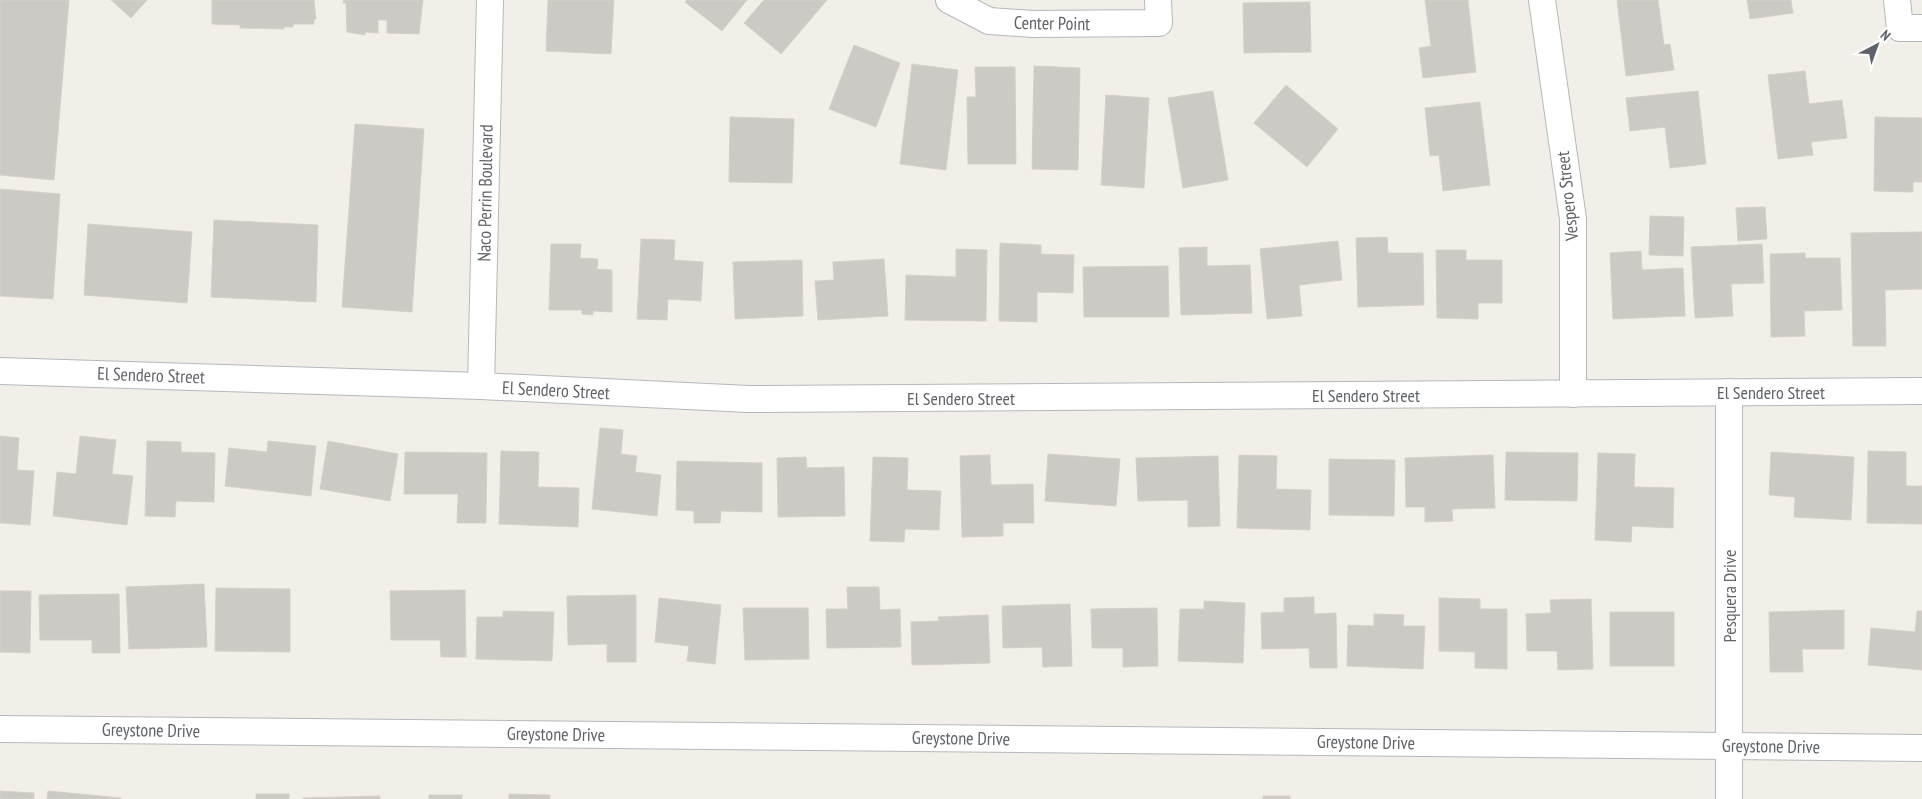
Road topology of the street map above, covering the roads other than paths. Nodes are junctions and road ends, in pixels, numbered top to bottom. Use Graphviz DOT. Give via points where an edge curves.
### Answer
graph roads {
  1 [pos="490,0"];
  2 [pos="949,0"];
  3 [pos="1542,0"];
  4 [pos="1897,0"];
  5 [pos="1158,11"];
  6 [pos="1911,28"];
  7 [pos="0,371"];
  8 [pos="480,386"];
  9 [pos="1922,391"];
  10 [pos="1729,392"];
  11 [pos="1573,394"];
  12 [pos="0,729"];
  13 [pos="1729,746"];
  14 [pos="1922,748"];
  15 [pos="1729,799"];
  1 -- 8 [label="street, Naco Perrin Boulevard"];
  2 -- 5 [label="street, Center Point" via="989,21 1033,24"];
  3 -- 11 [label="street, Vespero Street" via="1573,219"];
  4 -- 6 [label="street"];
  7 -- 8 [label="street, El Sendero Street"];
  8 -- 11 [label="street, El Sendero Street" via="748,399"];
  9 -- 10 [label="street, El Sendero Street"];
  10 -- 11 [label="street, El Sendero Street"];
  10 -- 13 [label="street, Pesquera Drive"];
  12 -- 13 [label="street, Greystone Drive"];
  13 -- 14 [label="street, Greystone Drive"];
  13 -- 15 [label="street, Pesquera Drive"];
}
